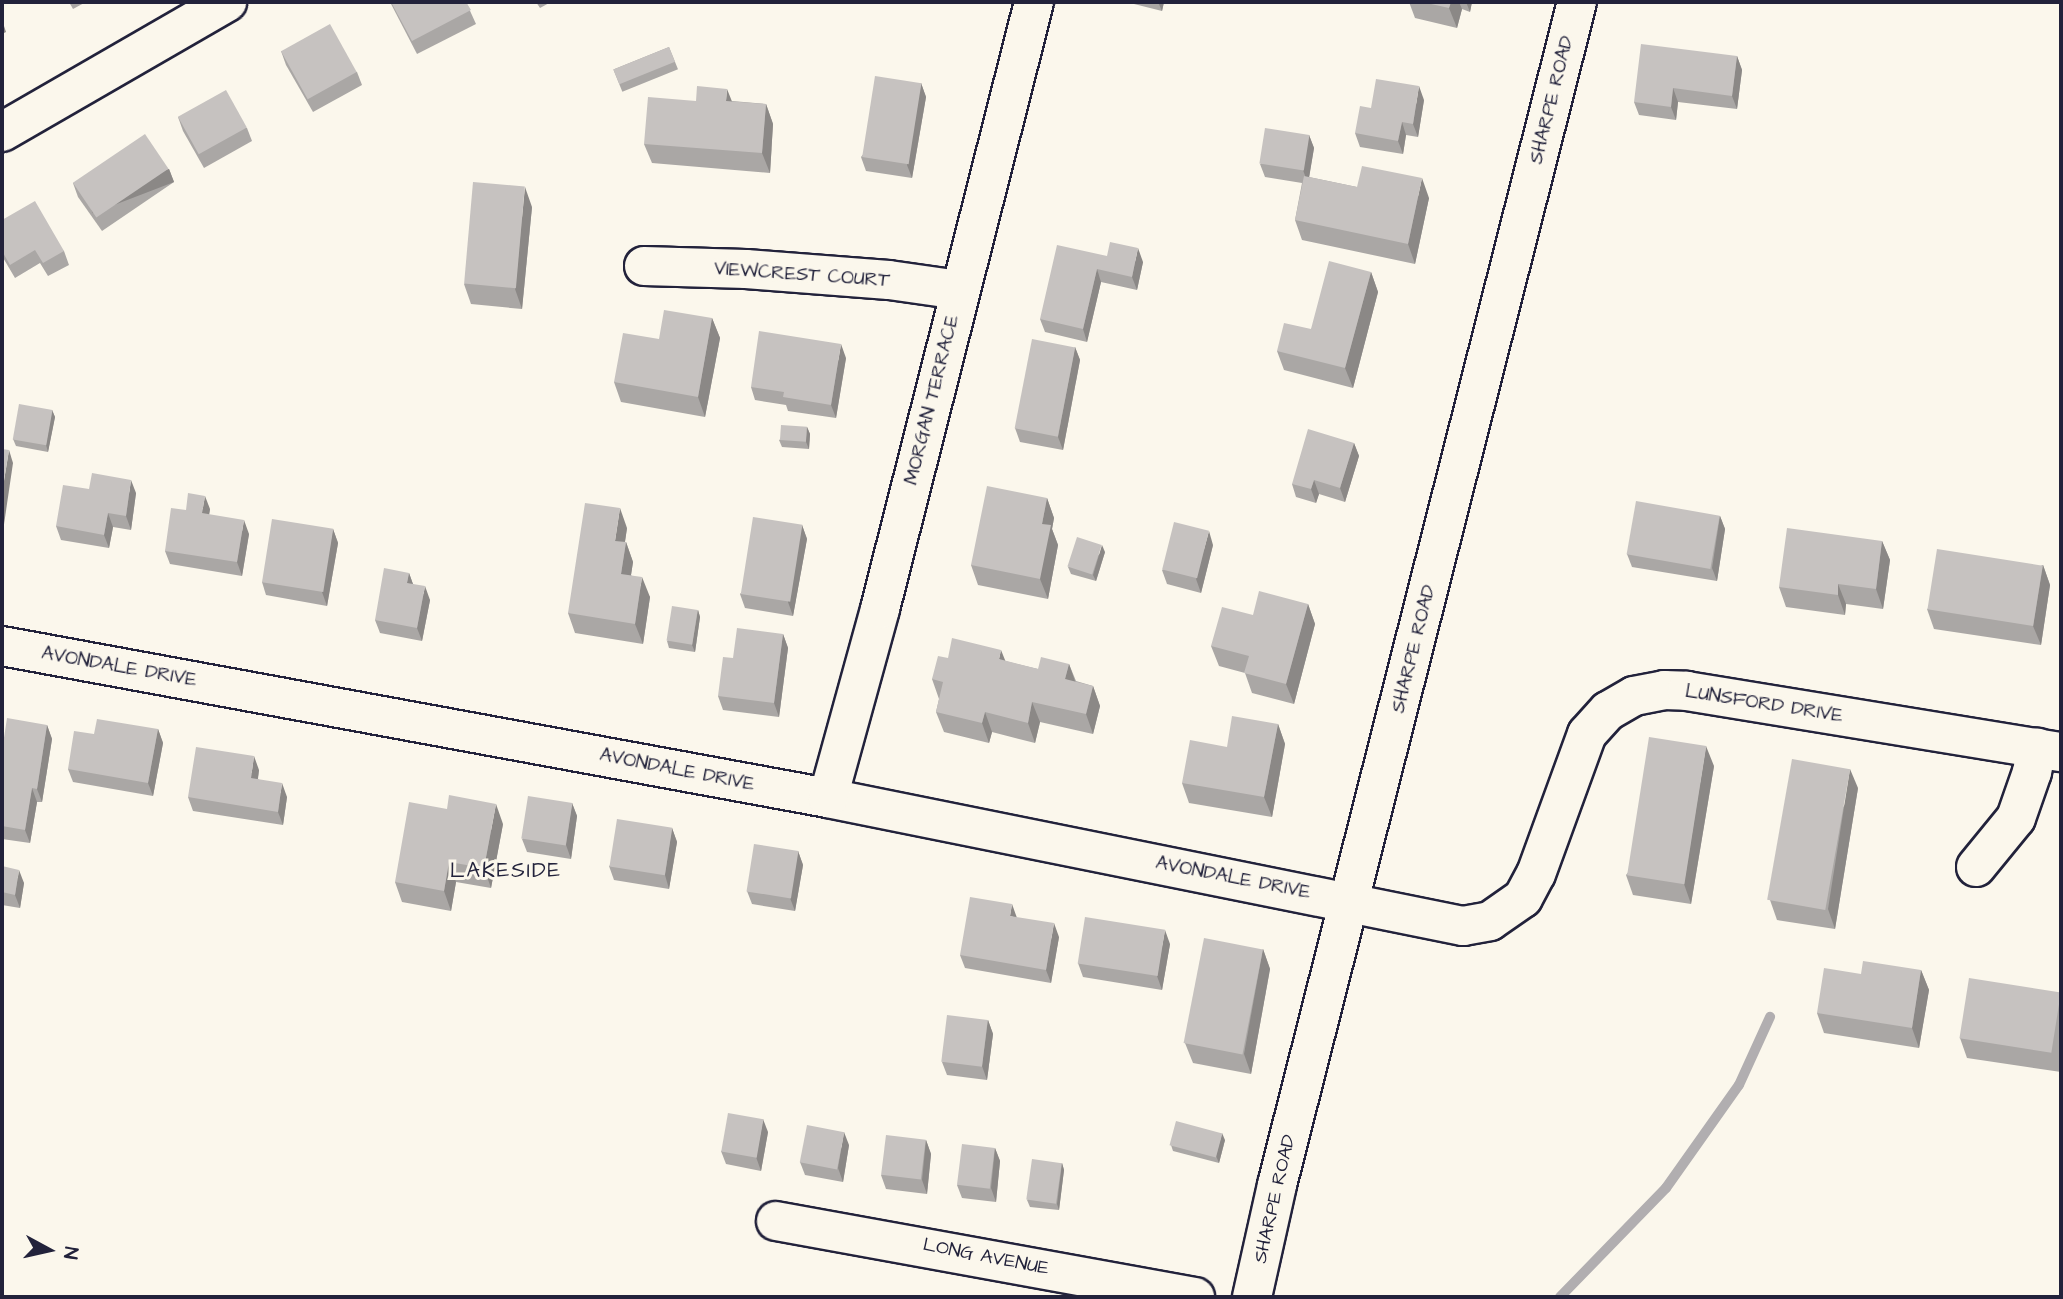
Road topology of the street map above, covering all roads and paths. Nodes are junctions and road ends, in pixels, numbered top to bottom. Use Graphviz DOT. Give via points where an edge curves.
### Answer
graph roads {
  1 [pos="227,2"];
  2 [pos="1034,2"];
  3 [pos="1577,2"];
  4 [pos="2,132"];
  5 [pos="644,266"];
  6 [pos="959,290"];
  7 [pos="2,646"];
  8 [pos="2049,750"];
  9 [pos="828,799"];
  10 [pos="1976,867"];
  11 [pos="1351,901"];
  12 [pos="776,1221"];
  13 [pos="1195,1297"];
  14 [pos="1252,1297"];
  1 -- 4 [label="street"];
  2 -- 6 [label="street, MORGAN TERRACE"];
  3 -- 11 [label="street, SHARPE ROAD"];
  5 -- 6 [label="street, VIEWCREST COURT" via="746,269"];
  6 -- 9 [label="street, MORGAN TERRACE"];
  7 -- 9 [label="street, AVONDALE DRIVE"];
  8 -- 10 [label="street" via="2032,772 2016,818"];
  8 -- 11 [label="street, LUNSFORD DRIVE" via="1687,691 1634,696 1608,711 1587,734 1536,874 1513,907 1490,921 1463,926"];
  9 -- 11 [label="street, AVONDALE DRIVE"];
  11 -- 14 [label="street, SHARPE ROAD"];
  12 -- 13 [label="street, LONG AVENUE"];
}
